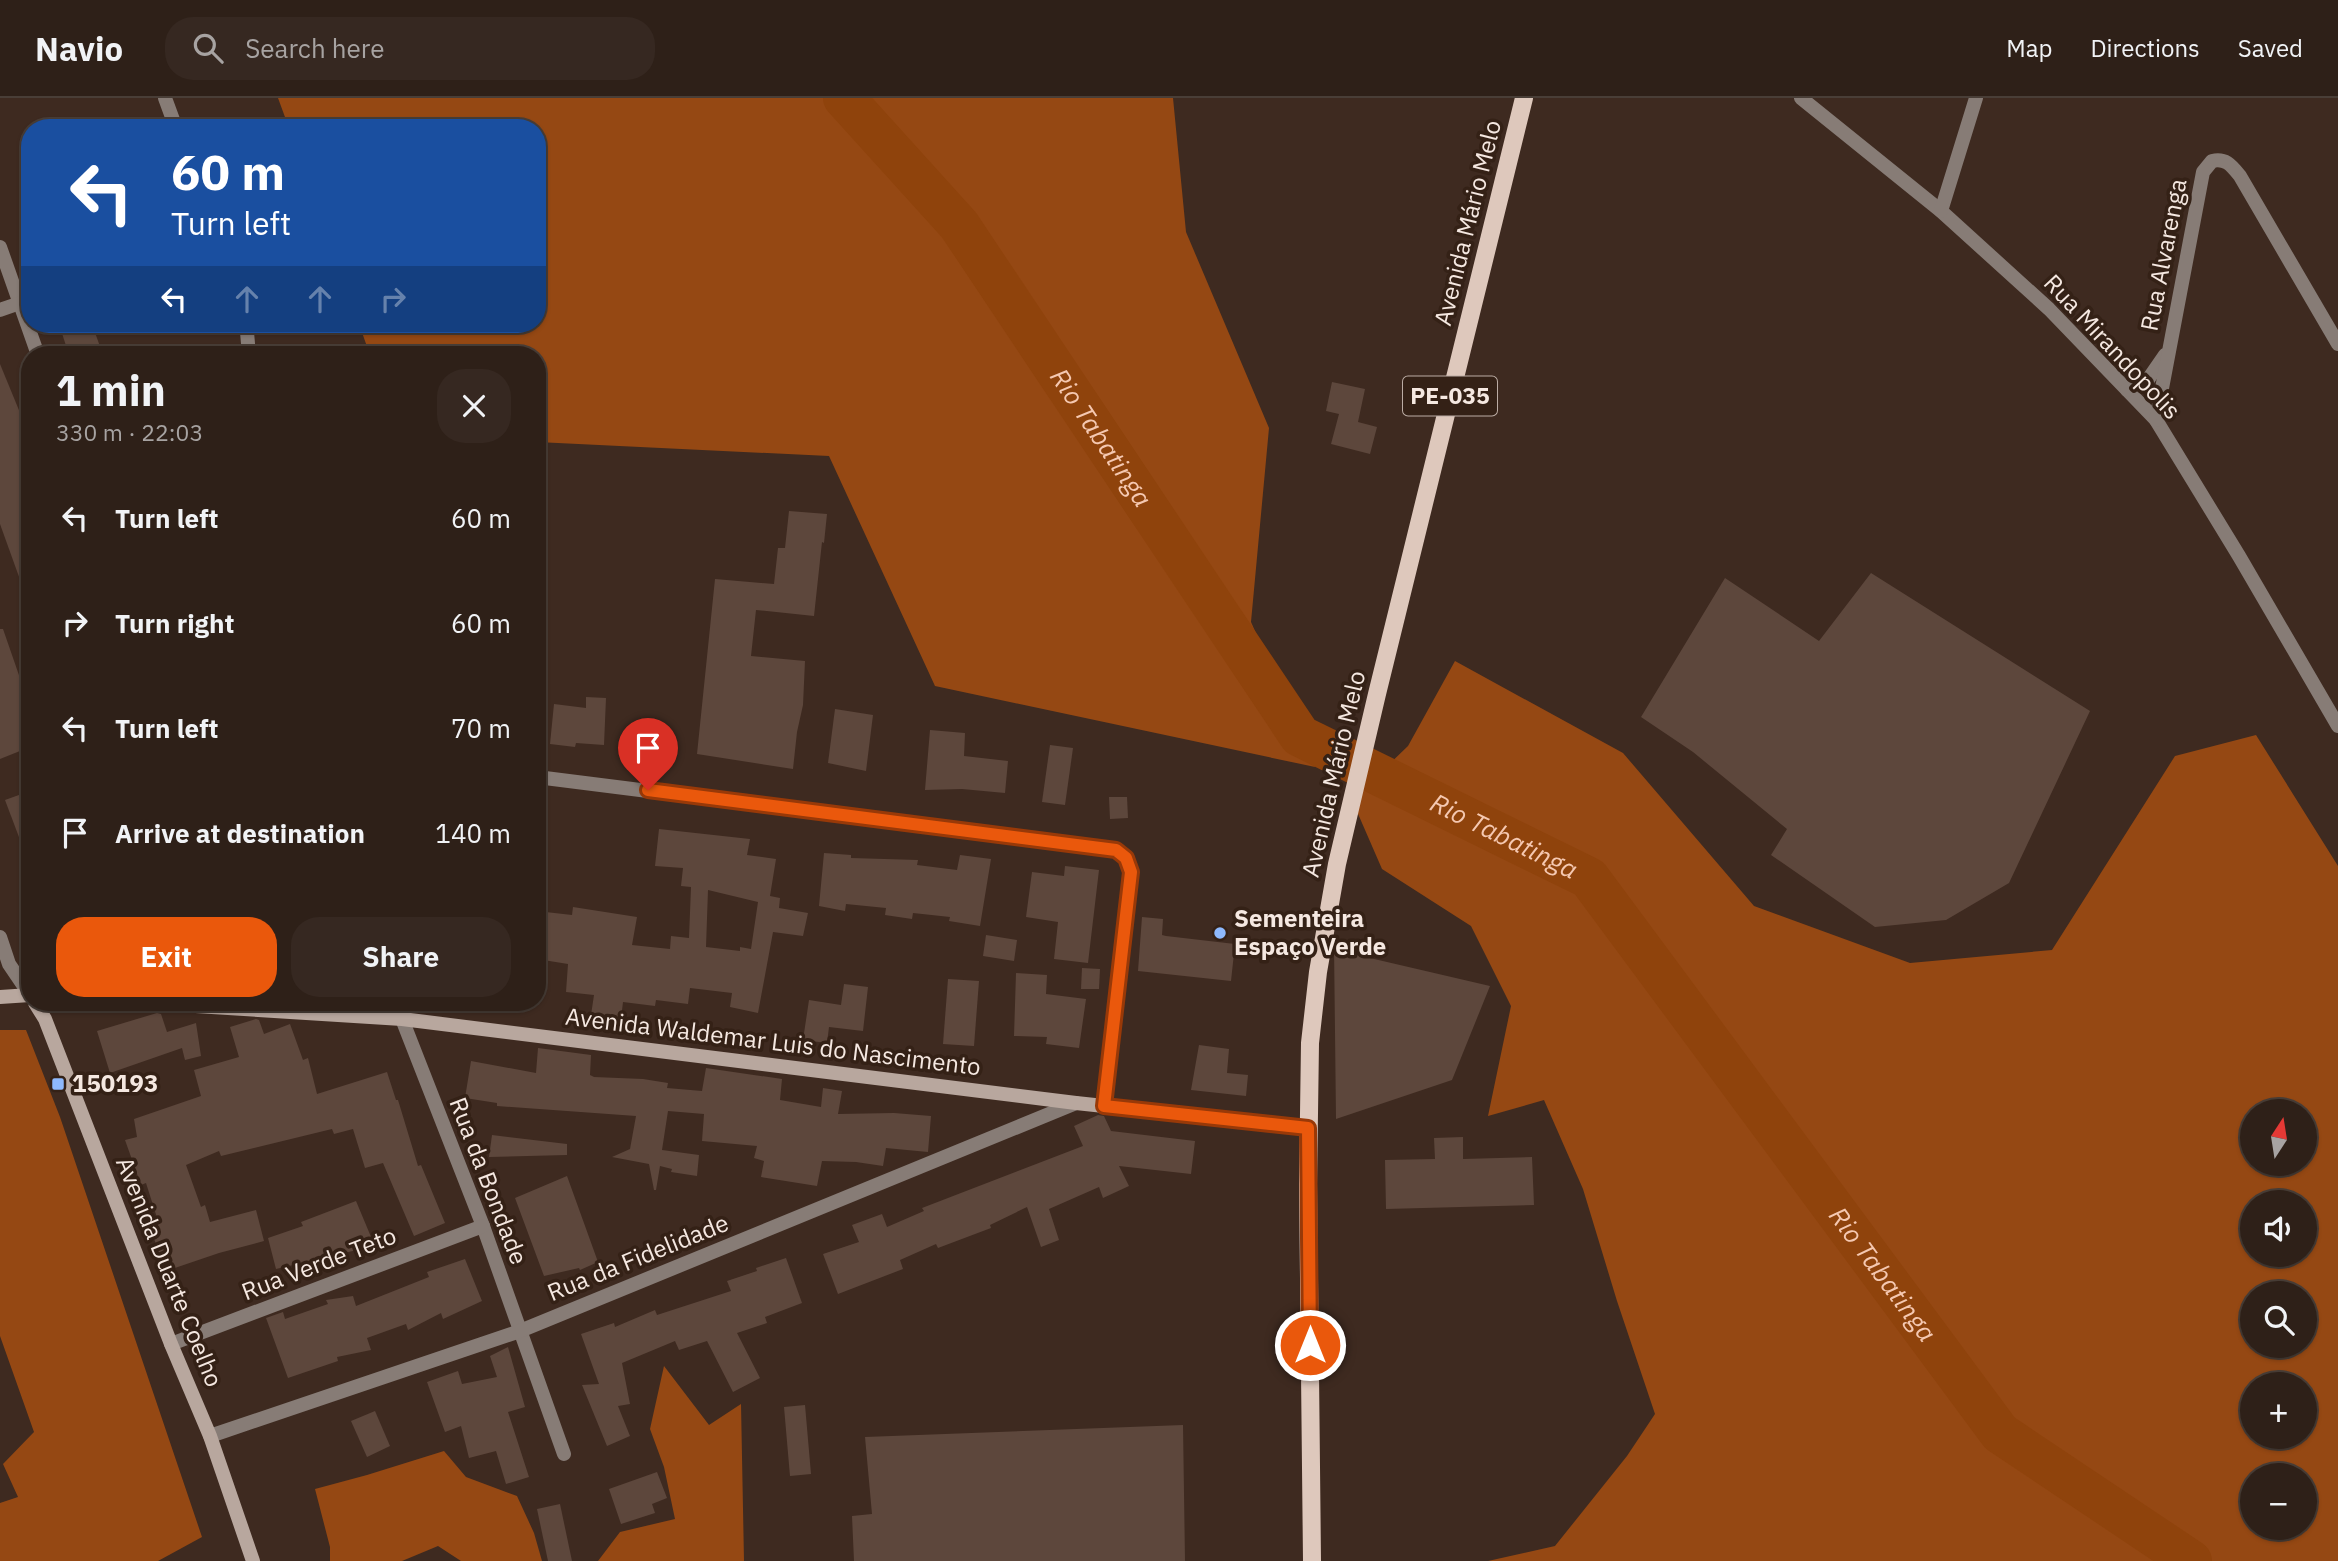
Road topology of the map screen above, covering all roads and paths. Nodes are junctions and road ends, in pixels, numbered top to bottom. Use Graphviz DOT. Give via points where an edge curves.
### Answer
graph roads {
  1 [pos="165,98"];
  2 [pos="1524,98"];
  3 [pos="1801,98"];
  4 [pos="1976,98"];
  5 [pos="173,119"];
  6 [pos="1941,211"];
  7 [pos="0,247"];
  8 [pos="20,303"];
  9 [pos="21,306"];
  10 [pos="0,310"];
  11 [pos="2338,344"];
  12 [pos="2169,348"];
  13 [pos="2127,390"];
  14 [pos="2156,420"];
  15 [pos="2338,726"];
  16 [pos="546,777"];
  17 [pos="0,937"];
  18 [pos="21,982"];
  19 [pos="21,996"];
  20 [pos="0,997"];
  21 [pos="40,1011"];
  22 [pos="274,1011"];
  23 [pos="401,1011"];
  24 [pos="402,1019"];
  25 [pos="1076,1103"];
  26 [pos="1104,1106"];
  27 [pos="1308,1128"];
  28 [pos="483,1226"];
  29 [pos="520,1331"];
  30 [pos="171,1345"];
  31 [pos="210,1436"];
  32 [pos="564,1454"];
  33 [pos="253,1561"];
  34 [pos="1312,1561"];
  1 -- 5 [label="street"];
  2 -- 27 [label="main road, Avenida Mário Melo / PE-035" via="1337,864 1310,1044"];
  3 -- 6 [label="street, Rua Mirandopolis"];
  4 -- 6 [label="street"];
  6 -- 13 [label="street, Rua Mirandopolis" via="2049,309"];
  7 -- 8 [label="street"];
  8 -- 9 [label="street"];
  8 -- 10 [label="street"];
  11 -- 12 [label="street, Rua Alvarenga" via="2240,176 2221,159 2212,161 2203,172"];
  12 -- 13 [label="street" via="2147,381"];
  12 -- 14 [label="street, Rua Alvarenga"];
  13 -- 14 [label="street, Rua Mirandopolis"];
  14 -- 15 [label="street, Rua Mirandopolis"];
  16 -- 26 [label="street" via="1116,850 1126,858 1131,872"];
  17 -- 18 [label="street"];
  19 -- 20 [label="main road"];
  21 -- 30 [label="main road, Avenida Duarte Coelho"];
  22 -- 24 [label="main road, Avenida Waldemar Luis do Nascimento"];
  23 -- 24 [label="street, Rua da Bondade"];
  24 -- 25 [label="main road, Avenida Waldemar Luis do Nascimento"];
  24 -- 28 [label="street, Rua da Bondade"];
  25 -- 26 [label="main road, Avenida Waldemar Luis do Nascimento"];
  25 -- 29 [label="street, Rua da Fidelidade"];
  26 -- 27 [label="main road, Avenida Waldemar Luis do Nascimento"];
  27 -- 34 [label="main road, Avenida Mário Melo / PE-035"];
  28 -- 29 [label="street, Rua da Bondade"];
  28 -- 30 [label="street, Rua Verde Teto"];
  29 -- 31 [label="street, Rua da Fidelidade"];
  29 -- 32 [label="street, Rua da Bondade"];
  30 -- 31 [label="main road, Avenida Duarte Coelho"];
  31 -- 33 [label="main road, Avenida Duarte Coelho"];
}
